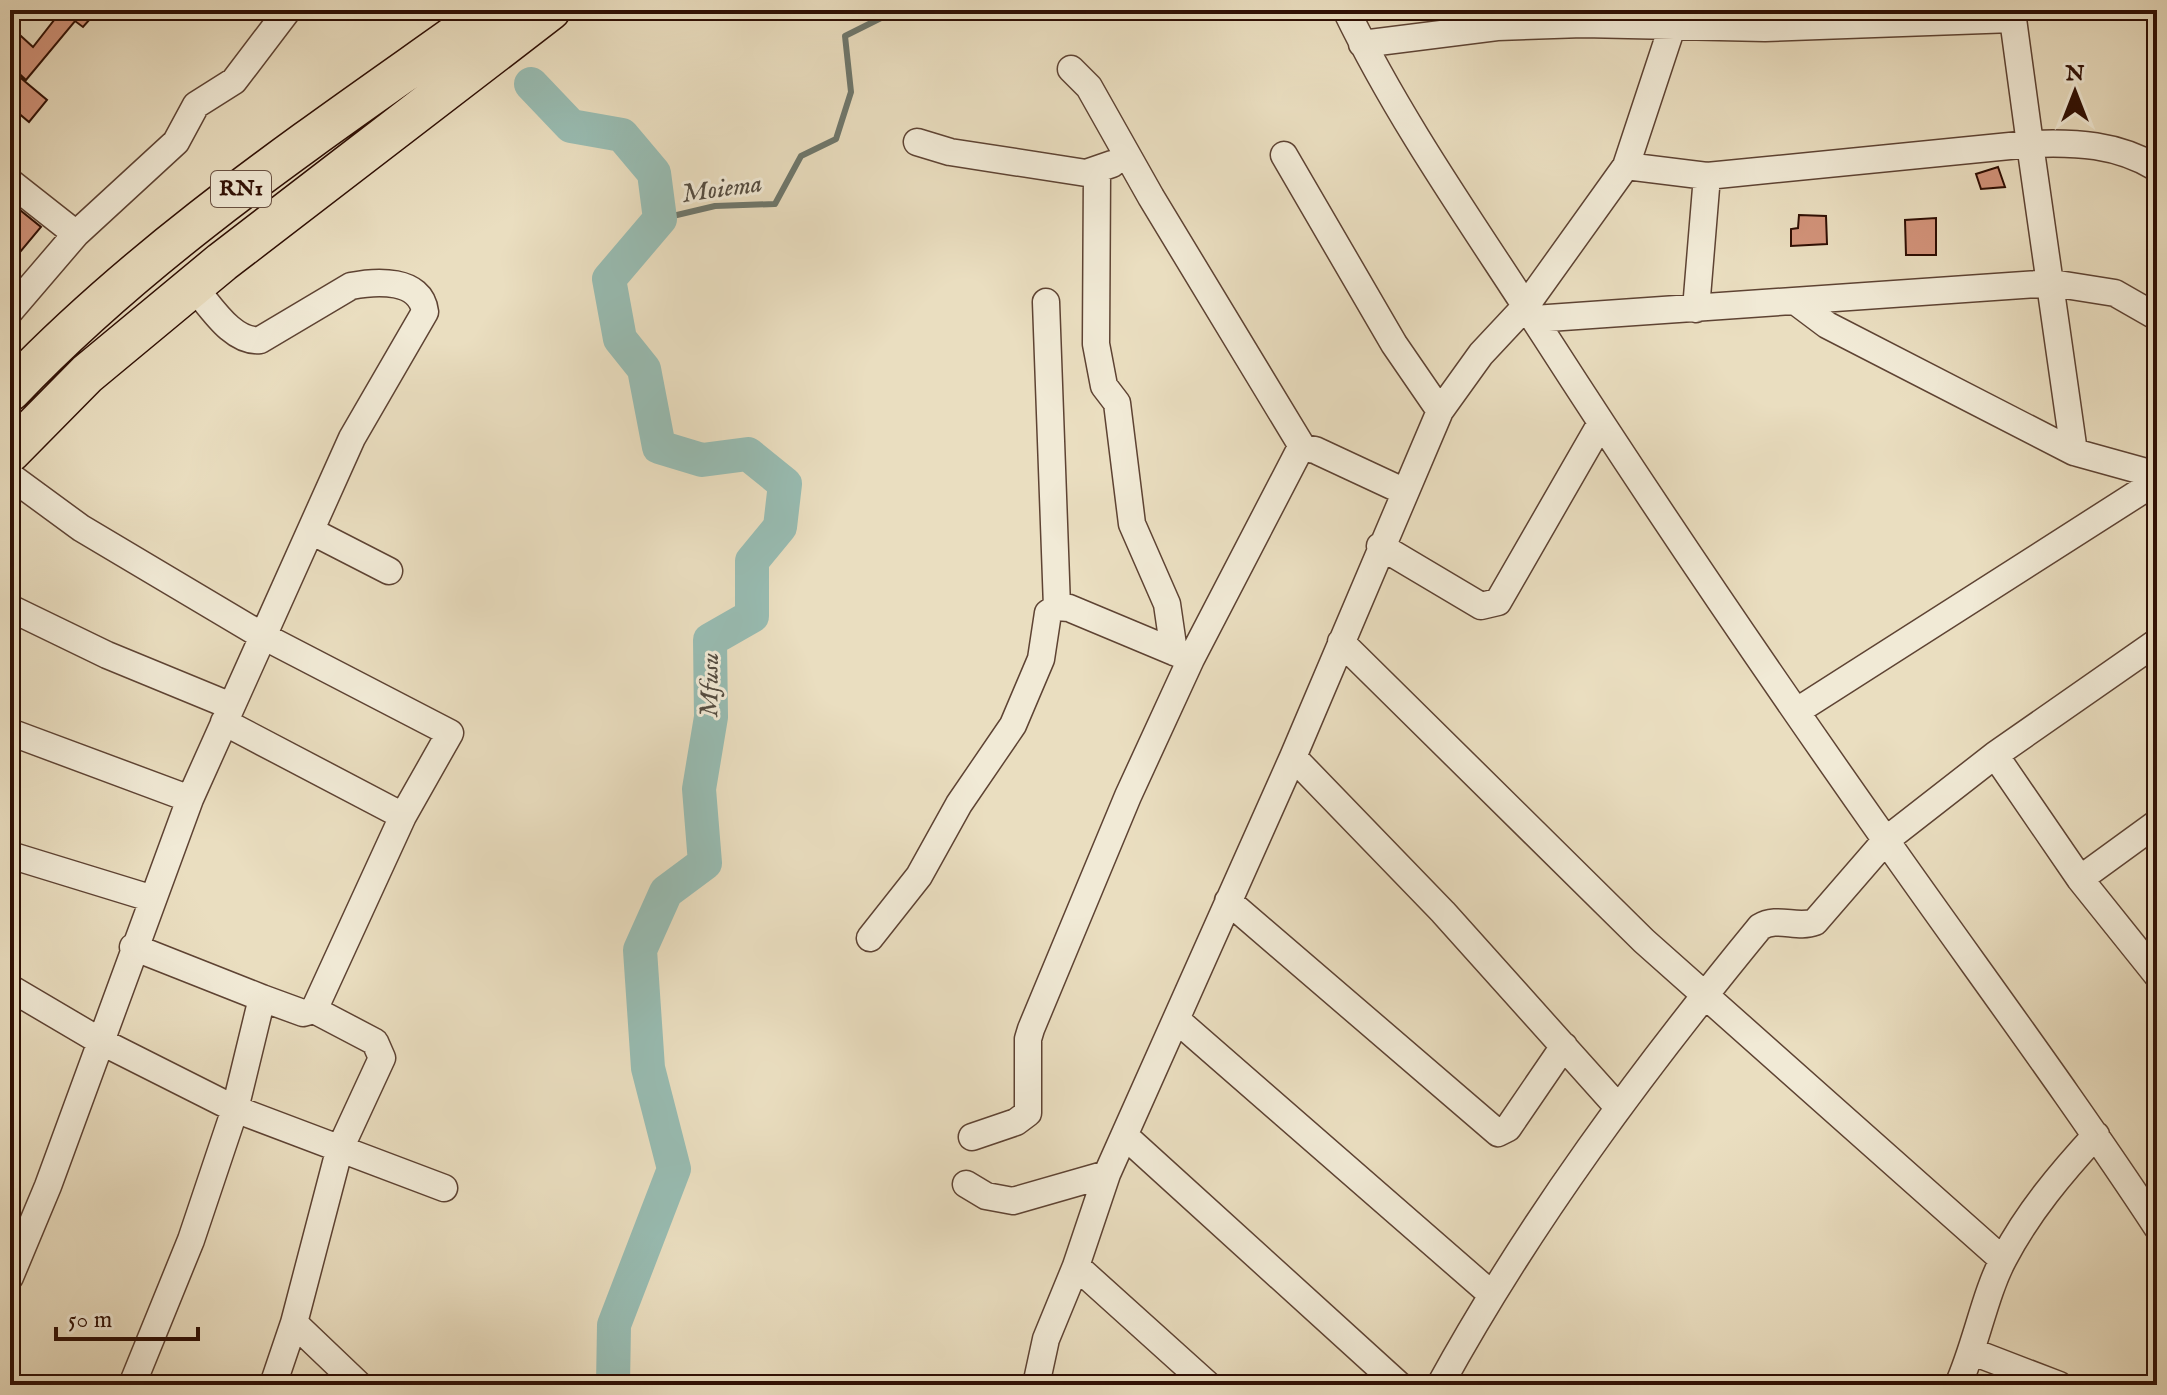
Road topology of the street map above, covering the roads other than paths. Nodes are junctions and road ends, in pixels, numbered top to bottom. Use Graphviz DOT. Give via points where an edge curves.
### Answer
graph roads {
  1 [pos="288,10"];
  2 [pos="491,10"];
  3 [pos="550,10"];
  4 [pos="1346,10"];
  5 [pos="1854,17"];
  6 [pos="1672,27"];
  7 [pos="1362,44"];
  8 [pos="1071,69"];
  9 [pos="917,142"];
  10 [pos="2030,144"];
  11 [pos="1284,155"];
  12 [pos="1127,156"];
  13 [pos="1626,166"];
  14 [pos="2157,168"];
  15 [pos="1097,172"];
  16 [pos="1707,176"];
  17 [pos="10,182"];
  18 [pos="76,234"];
  19 [pos="2052,283"];
  20 [pos="193,286"];
  21 [pos="1795,301"];
  22 [pos="1046,302"];
  23 [pos="1696,309"];
  24 [pos="10,311"];
  25 [pos="1530,313"];
  26 [pos="2157,317"];
  27 [pos="10,391"];
  28 [pos="1440,411"];
  29 [pos="1601,423"];
  30 [pos="1303,448"];
  31 [pos="10,452"];
  32 [pos="2074,452"];
  33 [pos="2157,475"];
  34 [pos="10,476"];
  35 [pos="2157,481"];
  36 [pos="1403,491"];
  37 [pos="311,531"];
  38 [pos="1380,546"];
  39 [pos="389,571"];
  40 [pos="1057,607"];
  41 [pos="10,608"];
  42 [pos="261,635"];
  43 [pos="1341,642"];
  44 [pos="2157,642"];
  45 [pos="1183,655"];
  46 [pos="1797,711"];
  47 [pos="227,714"];
  48 [pos="10,732"];
  49 [pos="1995,755"];
  50 [pos="1293,757"];
  51 [pos="190,799"];
  52 [pos="403,816"];
  53 [pos="2157,823"];
  54 [pos="1886,840"];
  55 [pos="10,855"];
  56 [pos="2080,879"];
  57 [pos="150,898"];
  58 [pos="1228,901"];
  59 [pos="870,938"];
  60 [pos="133,947"];
  61 [pos="2157,975"];
  62 [pos="10,988"];
  63 [pos="1705,994"];
  64 [pos="262,998"];
  65 [pos="314,1010"];
  66 [pos="1178,1021"];
  67 [pos="100,1041"];
  68 [pos="1564,1046"];
  69 [pos="1617,1106"];
  70 [pos="235,1109"];
  71 [pos="2096,1135"];
  72 [pos="1125,1136"];
  73 [pos="972,1137"];
  74 [pos="339,1151"];
  75 [pos="1107,1174"];
  76 [pos="966,1184"];
  77 [pos="444,1188"];
  78 [pos="2157,1227"];
  79 [pos="2003,1260"];
  80 [pos="1076,1266"];
  81 [pos="10,1277"];
  82 [pos="1490,1293"];
  83 [pos="294,1323"];
  84 [pos="1973,1352"];
  85 [pos="132,1385"];
  86 [pos="273,1385"];
  87 [pos="359,1385"];
  88 [pos="1036,1385"];
  89 [pos="1208,1385"];
  90 [pos="1399,1385"];
  91 [pos="1440,1385"];
  92 [pos="1958,1385"];
  93 [pos="2059,1385"];
  1 -- 18 [label="street" via="234,81 196,105 176,142"];
  2 -- 27 [label="highway, RN1" via="215,208 59,340"];
  3 -- 20 [label="highway, RN1"];
  4 -- 7 [label="street"];
  5 -- 6 [label="street"];
  5 -- 10 [label="street" via="2013,19"];
  6 -- 7 [label="street" via="1497,27"];
  6 -- 13 [label="street"];
  7 -- 25 [label="street"];
  8 -- 12 [label="street" via="1089,87"];
  9 -- 15 [label="street" via="950,152"];
  10 -- 14 [label="street" via="2112,148"];
  10 -- 16 [label="street"];
  10 -- 19 [label="street"];
  11 -- 28 [label="street" via="1394,344"];
  12 -- 15 [label="street"];
  12 -- 30 [label="street"];
  13 -- 16 [label="street"];
  13 -- 25 [label="street"];
  15 -- 45 [label="street" via="1096,344 1104,386 1117,403 1132,524"];
  16 -- 23 [label="street"];
  17 -- 18 [label="street"];
  18 -- 24 [label="street"];
  19 -- 21 [label="street"];
  19 -- 26 [label="street" via="2115,293"];
  19 -- 32 [label="street"];
  20 -- 31 [label="highway, RN1" via="87,374"];
  20 -- 37 [label="street" via="237,335 249,341 260,340 351,286 396,284 422,300 425,312 352,438"];
  21 -- 23 [label="street"];
  21 -- 32 [label="street" via="1827,325"];
  22 -- 40 [label="street"];
  23 -- 25 [label="street"];
  25 -- 28 [label="street" via="1481,354"];
  25 -- 29 [label="street"];
  28 -- 36 [label="street"];
  29 -- 38 [label="street" via="1498,602 1481,606"];
  29 -- 46 [label="street"];
  30 -- 36 [label="street"];
  30 -- 45 [label="street"];
  32 -- 33 [label="street"];
  34 -- 42 [label="street" via="81,528"];
  35 -- 46 [label="street"];
  36 -- 38 [label="street"];
  37 -- 39 [label="street"];
  37 -- 42 [label="street"];
  38 -- 43 [label="street"];
  40 -- 45 [label="street"];
  40 -- 59 [label="street" via="1048,613 1041,659 1013,725 959,804 919,876"];
  41 -- 47 [label="street"];
  42 -- 47 [label="street"];
  42 -- 52 [label="street" via="448,729 449,737"];
  43 -- 50 [label="street"];
  43 -- 63 [label="street" via="1644,941"];
  44 -- 49 [label="street"];
  45 -- 73 [label="street" via="1031,1029 1028,1113"];
  46 -- 54 [label="street"];
  47 -- 51 [label="street"];
  47 -- 52 [label="street"];
  48 -- 51 [label="street"];
  49 -- 54 [label="street"];
  49 -- 56 [label="street"];
  50 -- 58 [label="street"];
  50 -- 68 [label="street"];
  51 -- 57 [label="street"];
  52 -- 65 [label="street"];
  53 -- 56 [label="street"];
  54 -- 63 [label="street" via="1815,922 1805,926 1769,921"];
  54 -- 71 [label="street"];
  55 -- 57 [label="street"];
  56 -- 61 [label="street"];
  57 -- 60 [label="street"];
  58 -- 66 [label="street"];
  58 -- 68 [label="street" via="1498,1133 1508,1128"];
  60 -- 64 [label="street"];
  60 -- 67 [label="street"];
  62 -- 67 [label="street"];
  63 -- 69 [label="street"];
  63 -- 79 [label="street"];
  64 -- 65 [label="street" via="303,1013"];
  64 -- 70 [label="street"];
  65 -- 74 [label="street" via="375,1042 382,1058"];
  66 -- 72 [label="street"];
  66 -- 82 [label="street"];
  67 -- 70 [label="street"];
  67 -- 81 [label="street"];
  68 -- 69 [label="street"];
  69 -- 82 [label="street"];
  70 -- 74 [label="street"];
  70 -- 85 [label="street" via="191,1240"];
  71 -- 78 [label="street"];
  71 -- 79 [label="street" via="2061,1173"];
  72 -- 75 [label="street"];
  72 -- 90 [label="street"];
  74 -- 77 [label="street"];
  74 -- 83 [label="street"];
  75 -- 76 [label="street" via="1013,1201 986,1196"];
  75 -- 80 [label="street"];
  79 -- 84 [label="street"];
  80 -- 88 [label="street" via="1046,1339"];
  80 -- 89 [label="street"];
  82 -- 91 [label="street"];
  83 -- 86 [label="street"];
  83 -- 87 [label="street"];
  84 -- 92 [label="street"];
  84 -- 93 [label="street"];
}
